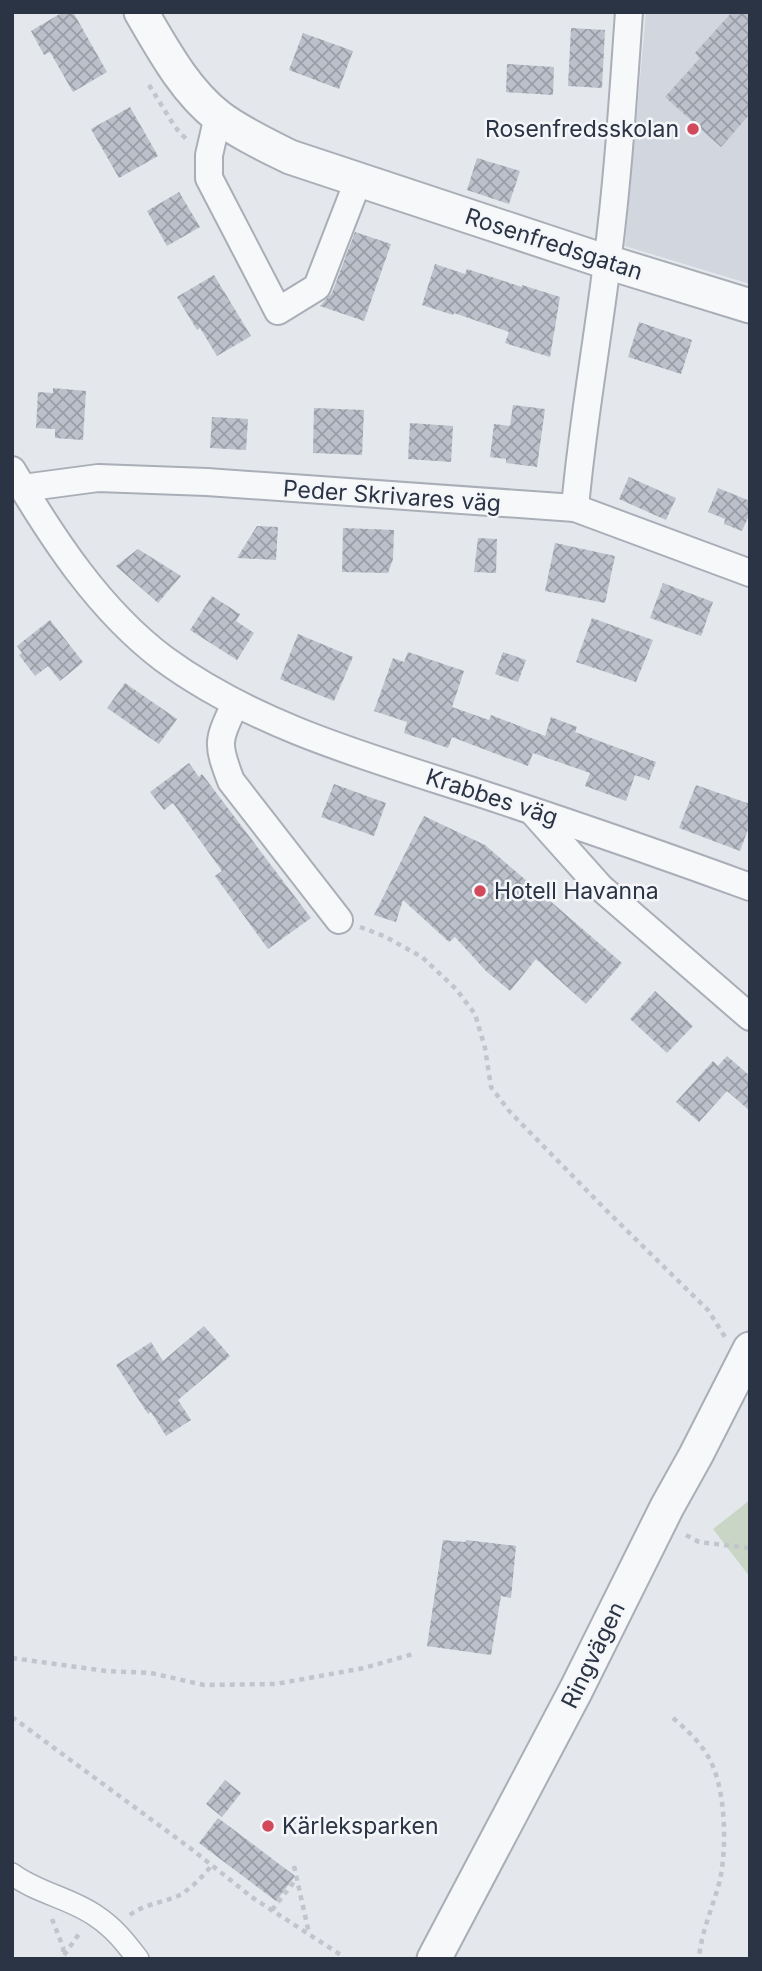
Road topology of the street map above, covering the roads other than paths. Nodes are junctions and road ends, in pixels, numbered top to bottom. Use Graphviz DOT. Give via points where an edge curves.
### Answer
graph roads {
  1 [pos="141,12"];
  2 [pos="629,12"];
  3 [pos="218,116"];
  4 [pos="358,181"];
  5 [pos="607,262"];
  6 [pos="750,306"];
  7 [pos="18,479"];
  8 [pos="575,508"];
  9 [pos="750,573"];
  10 [pos="235,704"];
  11 [pos="531,810"];
  12 [pos="750,887"];
  13 [pos="339,920"];
  14 [pos="750,1017"];
  15 [pos="746,1357"];
  16 [pos="12,1874"];
  17 [pos="138,1959"];
  18 [pos="434,1959"];
  1 -- 3 [label="street, Rosenfredsgatan" via="174,70"];
  2 -- 5 [label="street"];
  3 -- 4 [label="street, Rosenfredsgatan" via="290,157"];
  3 -- 4 [label="street" via="209,178 278,311 317,287"];
  4 -- 5 [label="street, Rosenfredsgatan"];
  5 -- 6 [label="street, Rosenfredsgatan"];
  5 -- 8 [label="street"];
  7 -- 8 [label="street, Peder Skrivares väg" via="207,482"];
  7 -- 10 [label="street, Krabbes väg" via="60,545 110,610 163,658"];
  8 -- 9 [label="street, Peder Skrivares väg"];
  10 -- 11 [label="street, Krabbes väg" via="312,736"];
  10 -- 13 [label="street" via="220,736 231,781"];
  11 -- 12 [label="street, Krabbes väg"];
  11 -- 14 [label="street" via="600,887"];
  15 -- 18 [label="street, Ringvägen"];
  16 -- 17 [label="street" via="94,1914"];
}
